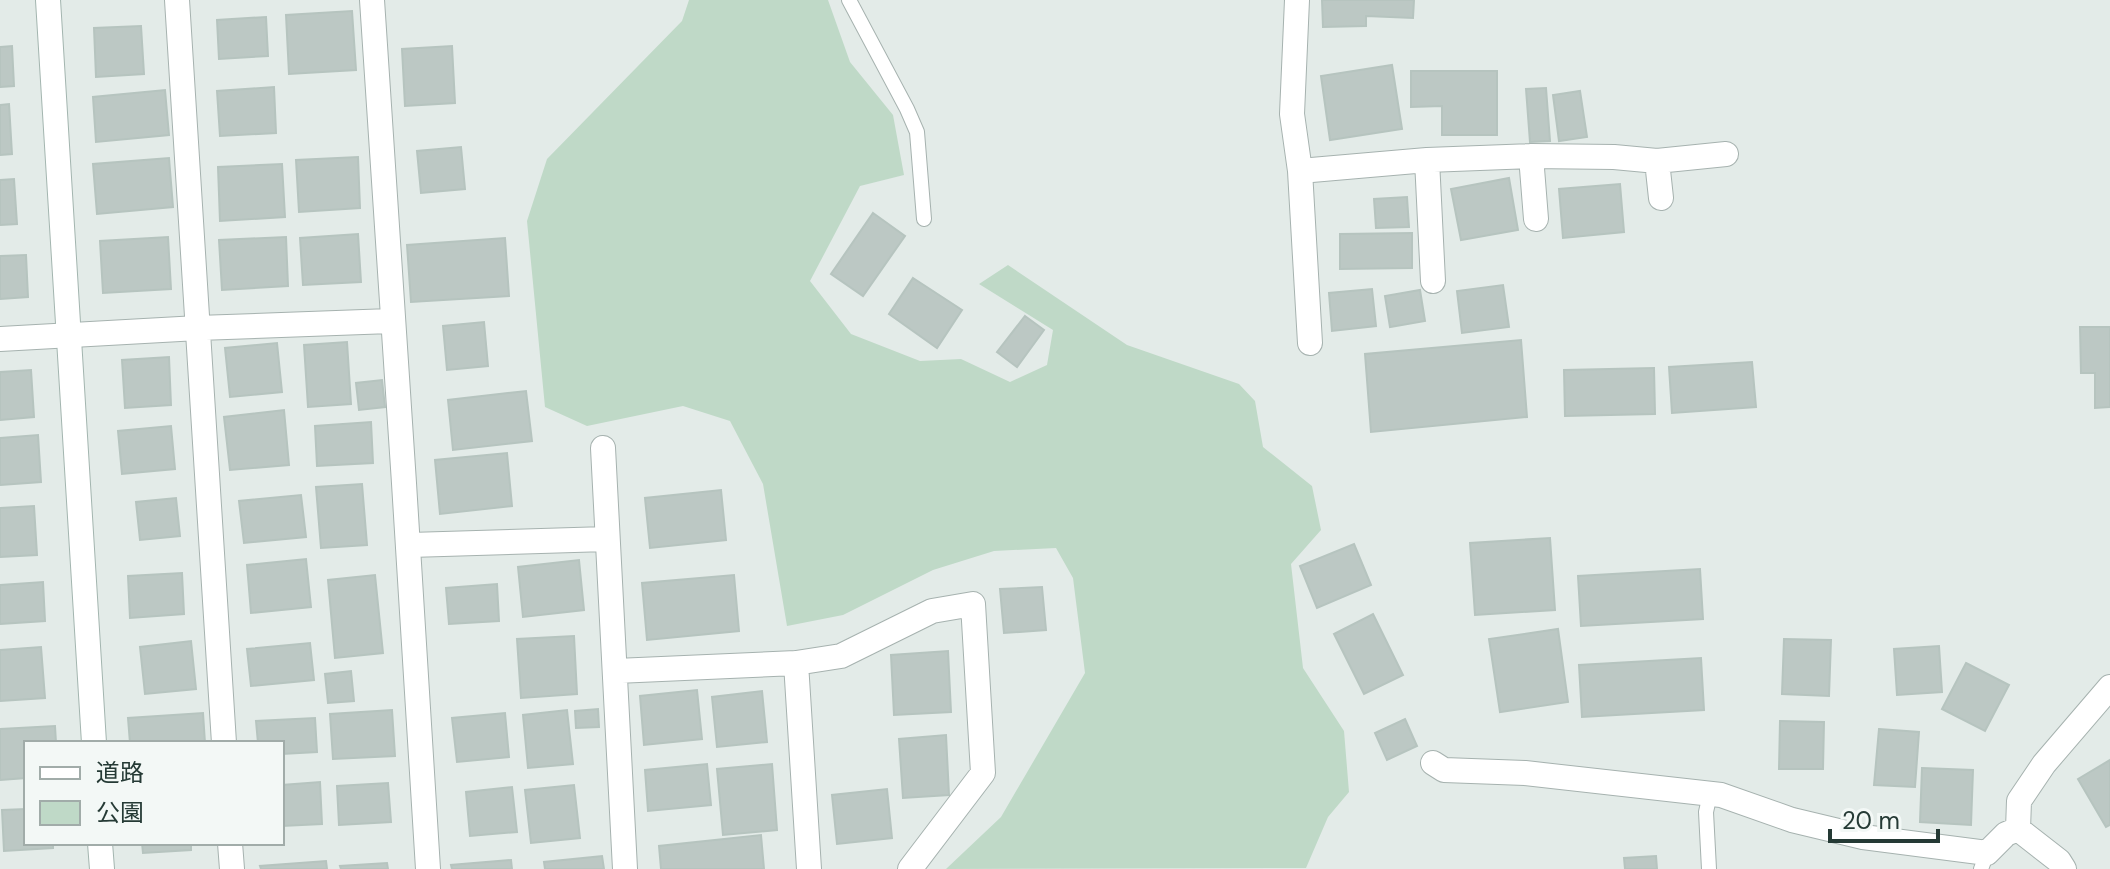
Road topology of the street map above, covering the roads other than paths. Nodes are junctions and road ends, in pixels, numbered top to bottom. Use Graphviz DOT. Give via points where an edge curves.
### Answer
graph roads {
  1 [pos="48,0"];
  2 [pos="177,0"];
  3 [pos="372,0"];
  4 [pos="849,0"];
  5 [pos="1297,0"];
  6 [pos="1726,154"];
  7 [pos="1531,156"];
  8 [pos="1427,160"];
  9 [pos="1657,161"];
  10 [pos="1300,171"];
  11 [pos="1661,198"];
  12 [pos="924,219"];
  13 [pos="1536,219"];
  14 [pos="1433,281"];
  15 [pos="391,321"];
  16 [pos="198,328"];
  17 [pos="68,334"];
  18 [pos="0,339"];
  19 [pos="1310,343"];
  20 [pos="603,448"];
  21 [pos="607,539"];
  22 [pos="410,545"];
  23 [pos="796,663"];
  24 [pos="616,671"];
  25 [pos="2110,687"];
  26 [pos="94,741"];
  27 [pos="224,741"];
  28 [pos="1433,763"];
  29 [pos="1710,794"];
  30 [pos="2018,829"];
  31 [pos="100,845"];
  32 [pos="230,845"];
  33 [pos="1984,861"];
  34 [pos="102,869"];
  35 [pos="232,869"];
  36 [pos="428,869"];
  37 [pos="625,869"];
  38 [pos="809,869"];
  39 [pos="910,869"];
  40 [pos="1709,869"];
  41 [pos="2064,869"];
  1 -- 17 [label="street"];
  2 -- 16 [label="street"];
  3 -- 15 [label="street"];
  4 -- 12 [label="lane" via="917,132"];
  5 -- 10 [label="street" via="1292,114"];
  6 -- 9 [label="street"];
  7 -- 8 [label="street"];
  7 -- 9 [label="street"];
  7 -- 13 [label="street"];
  8 -- 10 [label="street"];
  8 -- 14 [label="street"];
  9 -- 11 [label="street"];
  10 -- 19 [label="street"];
  15 -- 16 [label="street"];
  15 -- 22 [label="street"];
  16 -- 17 [label="street"];
  16 -- 27 [label="street"];
  17 -- 18 [label="street"];
  17 -- 26 [label="street"];
  20 -- 21 [label="street"];
  21 -- 22 [label="street"];
  21 -- 24 [label="street"];
  22 -- 36 [label="street"];
  23 -- 24 [label="street"];
  23 -- 38 [label="street"];
  23 -- 39 [label="street" via="841,656 932,611 973,604 983,773"];
  24 -- 37 [label="street"];
  25 -- 30 [label="street" via="2019,801"];
  28 -- 29 [label="street" via="1444,770 1525,773"];
  29 -- 33 [label="street" via="1792,820"];
  29 -- 40 [label="lane"];
  30 -- 33 [label="street" via="2006,834"];
  30 -- 41 [label="street"];
  31 -- 34 [label="street"];
  32 -- 35 [label="street"];
}
